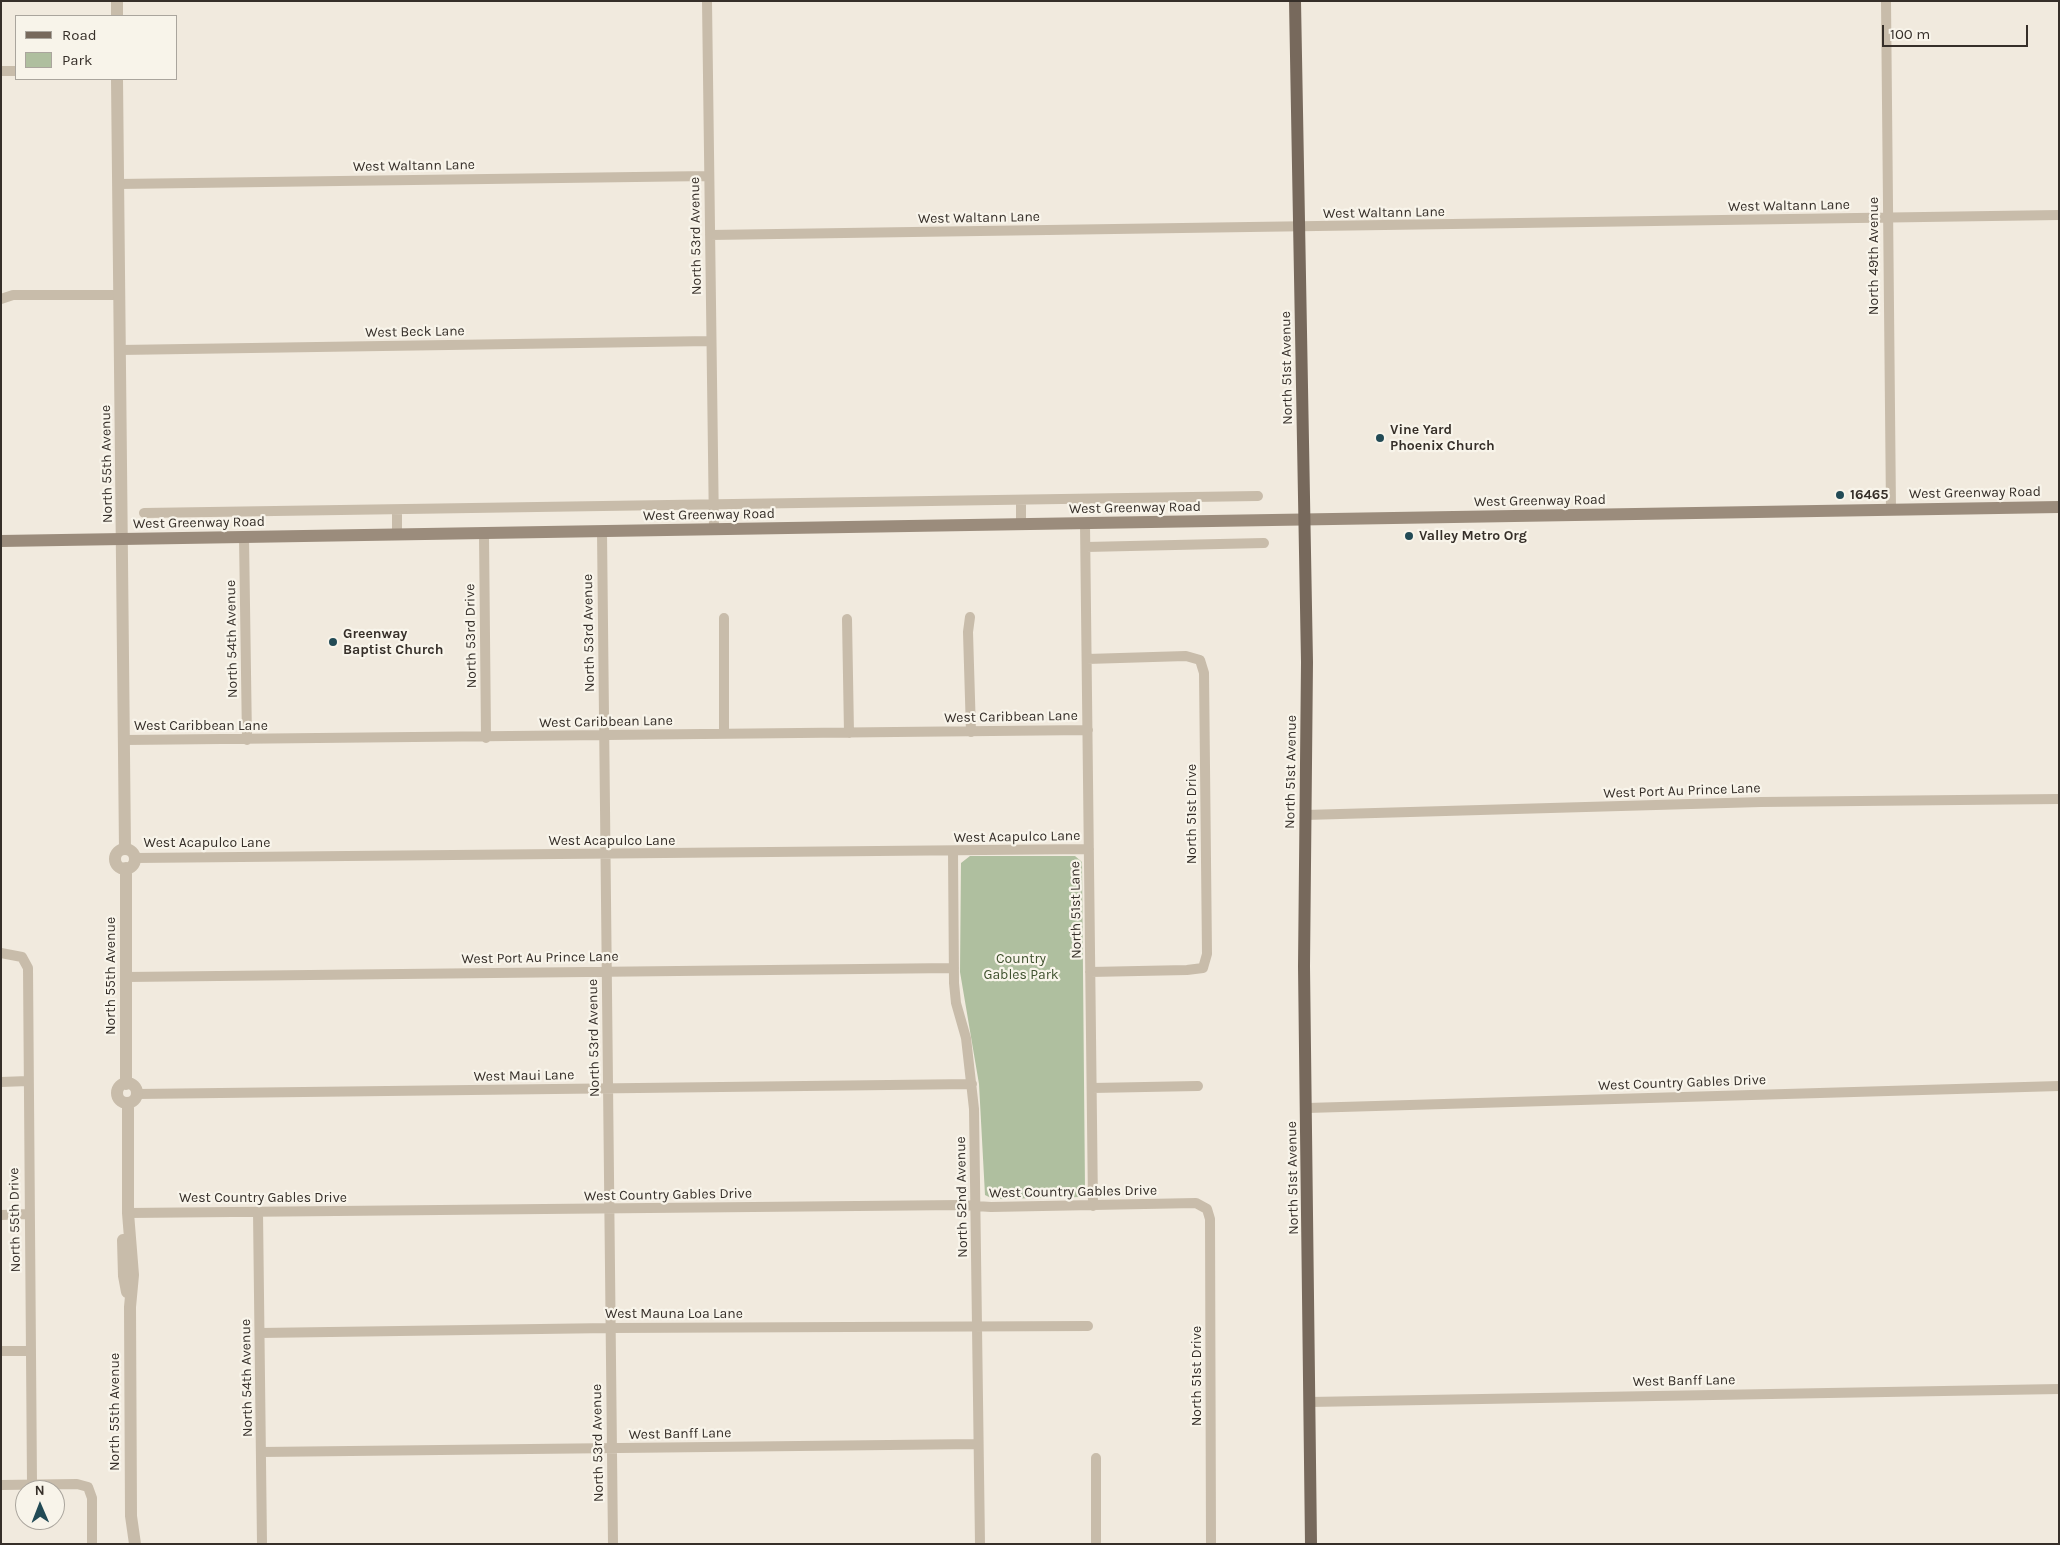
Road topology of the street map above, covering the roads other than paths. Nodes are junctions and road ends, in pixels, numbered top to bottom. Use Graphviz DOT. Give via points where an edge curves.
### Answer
graph roads {
  1 [pos="117,1"];
  2 [pos="708,1"];
  3 [pos="1295,1"];
  4 [pos="1886,1"];
  5 [pos="117,15"];
  6 [pos="1,71"];
  7 [pos="15,71"];
  8 [pos="117,80"];
  9 [pos="710,176"];
  10 [pos="118,184"];
  11 [pos="2059,215"];
  12 [pos="1888,218"];
  13 [pos="1299,228"];
  14 [pos="710,235"];
  15 [pos="119,295"];
  16 [pos="1,299"];
  17 [pos="711,341"];
  18 [pos="120,350"];
  19 [pos="1258,496"];
  20 [pos="1021,500"];
  21 [pos="713,506"];
  22 [pos="2059,507"];
  23 [pos="397,510"];
  24 [pos="1891,510"];
  25 [pos="144,513"];
  26 [pos="1305,521"];
  27 [pos="1086,524"];
  28 [pos="1021,525"];
  29 [pos="714,530"];
  30 [pos="602,532"];
  31 [pos="484,534"];
  32 [pos="397,535"];
  33 [pos="244,538"];
  34 [pos="122,539"];
  35 [pos="1,541"];
  36 [pos="1264,544"];
  37 [pos="1086,547"];
  38 [pos="970,617"];
  39 [pos="724,618"];
  40 [pos="847,619"];
  41 [pos="1087,659"];
  42 [pos="1088,730"];
  43 [pos="971,732"];
  44 [pos="849,733"];
  45 [pos="724,734"];
  46 [pos="604,735"];
  47 [pos="486,738"];
  48 [pos="125,740"];
  49 [pos="247,740"];
  50 [pos="2059,799"];
  51 [pos="1306,815"];
  52 [pos="1089,849"];
  53 [pos="953,852"];
  54 [pos="130,853"];
  55 [pos="605,855"];
  56 [pos="126,868"];
  57 [pos="1,953"];
  58 [pos="954,968"];
  59 [pos="606,971"];
  60 [pos="1090,972"];
  61 [pos="126,977"];
  62 [pos="28,1081"];
  63 [pos="1,1082"];
  64 [pos="972,1084"];
  65 [pos="1198,1086"];
  66 [pos="2059,1086"];
  67 [pos="1092,1088"];
  68 [pos="608,1089"];
  69 [pos="132,1098"];
  70 [pos="1307,1108"];
  71 [pos="976,1206"];
  72 [pos="1093,1206"];
  73 [pos="609,1209"];
  74 [pos="1207,1209"];
  75 [pos="258,1212"];
  76 [pos="128,1213"];
  77 [pos="28,1214"];
  78 [pos="1,1215"];
  79 [pos="1088,1326"];
  80 [pos="979,1327"];
  81 [pos="610,1328"];
  82 [pos="260,1333"];
  83 [pos="1,1351"];
  84 [pos="30,1351"];
  85 [pos="2059,1388"];
  86 [pos="1309,1402"];
  87 [pos="978,1444"];
  88 [pos="612,1449"];
  89 [pos="261,1452"];
  90 [pos="1096,1458"];
  91 [pos="32,1480"];
  92 [pos="65,1484"];
  93 [pos="1,1485"];
  94 [pos="15,1485"];
  95 [pos="132,1516"];
  96 [pos="92,1544"];
  97 [pos="127,1544"];
  98 [pos="136,1544"];
  99 [pos="262,1544"];
  100 [pos="613,1544"];
  101 [pos="980,1544"];
  102 [pos="1096,1544"];
  103 [pos="1211,1544"];
  104 [pos="1311,1544"];
  1 -- 5 [label="street"];
  2 -- 9 [label="street, North 53rd Avenue"];
  3 -- 13 [label="main road, North 51st Avenue"];
  4 -- 12 [label="street, North 49th Avenue"];
  6 -- 7 [label="street"];
  8 -- 10 [label="street, North 55th Avenue"];
  9 -- 10 [label="street, West Waltann Lane"];
  9 -- 14 [label="street, North 53rd Avenue"];
  10 -- 15 [label="street, North 55th Avenue"];
  11 -- 12 [label="street, West Waltann Lane"];
  12 -- 13 [label="street, West Waltann Lane"];
  12 -- 24 [label="street, North 49th Avenue"];
  13 -- 14 [label="street, West Waltann Lane"];
  13 -- 26 [label="main road, North 51st Avenue"];
  14 -- 17 [label="street, North 53rd Avenue"];
  15 -- 16 [label="street" via="13,295"];
  15 -- 18 [label="street, North 55th Avenue"];
  17 -- 18 [label="street, West Beck Lane"];
  17 -- 21 [label="street, North 53rd Avenue"];
  18 -- 34 [label="street, North 55th Avenue"];
  19 -- 20 [label="street, West Greenway Road"];
  20 -- 21 [label="street, West Greenway Road"];
  20 -- 28 [label="street"];
  21 -- 23 [label="street, West Greenway Road"];
  21 -- 29 [label="street, North 53rd Avenue"];
  22 -- 24 [label="main road, West Greenway Road"];
  23 -- 25 [label="street, West Greenway Road"];
  23 -- 32 [label="street"];
  24 -- 26 [label="main road, West Greenway Road"];
  26 -- 27 [label="main road, West Greenway Road"];
  26 -- 51 [label="main road, North 51st Avenue"];
  27 -- 28 [label="main road, West Greenway Road"];
  27 -- 37 [label="street, North 51st Lane"];
  28 -- 29 [label="main road, West Greenway Road"];
  29 -- 30 [label="main road, West Greenway Road"];
  30 -- 31 [label="main road, West Greenway Road"];
  30 -- 46 [label="street, North 53rd Avenue"];
  31 -- 32 [label="main road, West Greenway Road"];
  31 -- 47 [label="street, North 53rd Drive"];
  32 -- 33 [label="main road, West Greenway Road"];
  33 -- 34 [label="main road, West Greenway Road"];
  33 -- 49 [label="street, North 54th Avenue"];
  34 -- 35 [label="main road, West Greenway Road"];
  34 -- 48 [label="street, North 55th Avenue"];
  36 -- 37 [label="street"];
  37 -- 41 [label="street, North 51st Lane"];
  38 -- 43 [label="street"];
  39 -- 45 [label="street"];
  40 -- 44 [label="street"];
  41 -- 42 [label="street, North 51st Lane"];
  41 -- 60 [label="street, North 51st Drive" via="1186,656 1200,660 1204,683 1207,954 1203,968"];
  42 -- 43 [label="street, West Caribbean Lane"];
  42 -- 52 [label="street, North 51st Lane"];
  43 -- 44 [label="street, West Caribbean Lane"];
  44 -- 45 [label="street, West Caribbean Lane"];
  45 -- 46 [label="street, West Caribbean Lane"];
  46 -- 47 [label="street, West Caribbean Lane"];
  46 -- 55 [label="street, North 53rd Avenue"];
  47 -- 49 [label="street, West Caribbean Lane"];
  48 -- 49 [label="street, West Caribbean Lane"];
  48 -- 54 [label="street, North 55th Avenue"];
  50 -- 51 [label="street, West Port Au Prince Lane" via="1760,802"];
  51 -- 70 [label="main road, North 51st Avenue" via="1304,966"];
  52 -- 53 [label="street, West Acapulco Lane"];
  52 -- 60 [label="street, North 51st Lane"];
  53 -- 55 [label="street, West Acapulco Lane"];
  53 -- 58 [label="street, North 52nd Avenue"];
  54 -- 55 [label="street, West Acapulco Lane"];
  54 -- 56 [label="street" via="132,865"];
  54 -- 56 [label="street, North 55th Avenue" via="117,853 119,866"];
  55 -- 59 [label="street, North 53rd Avenue"];
  56 -- 61 [label="street, North 55th Avenue"];
  57 -- 62 [label="street, North 55th Drive" via="22,957 28,968"];
  58 -- 59 [label="street, West Port Au Prince Lane"];
  58 -- 64 [label="street, North 52nd Avenue" via="956,1003 966,1038"];
  59 -- 61 [label="street, West Port Au Prince Lane"];
  59 -- 68 [label="street, North 53rd Avenue"];
  60 -- 67 [label="street, North 51st Lane"];
  61 -- 69 [label="street, North 55th Avenue" via="126,1084 134,1087"];
  62 -- 63 [label="street"];
  62 -- 77 [label="street, North 55th Drive"];
  64 -- 68 [label="street, West Maui Lane"];
  64 -- 71 [label="street, North 52nd Avenue"];
  65 -- 67 [label="street"];
  66 -- 70 [label="street, West Country Gables Drive"];
  67 -- 72 [label="street, North 51st Lane"];
  68 -- 69 [label="street, West Maui Lane"];
  68 -- 73 [label="street, North 53rd Avenue"];
  69 -- 76 [label="street, North 55th Avenue"];
  70 -- 86 [label="main road, North 51st Avenue"];
  71 -- 72 [label="street, West Country Gables Drive"];
  71 -- 73 [label="street, West Country Gables Drive"];
  71 -- 80 [label="street, North 52nd Avenue"];
  72 -- 74 [label="street, West Country Gables Drive" via="1196,1203"];
  73 -- 75 [label="street, West Country Gables Drive"];
  73 -- 81 [label="street, North 53rd Avenue"];
  74 -- 103 [label="street, North 51st Drive" via="1210,1218"];
  75 -- 76 [label="street, West Country Gables Drive"];
  75 -- 82 [label="street, North 54th Avenue"];
  76 -- 95 [label="street, North 55th Avenue" via="124,1276 130,1307"];
  77 -- 78 [label="street"];
  77 -- 84 [label="street, North 55th Drive"];
  79 -- 80 [label="street, West Mauna Loa Lane"];
  80 -- 81 [label="street, West Mauna Loa Lane"];
  80 -- 87 [label="street, North 52nd Avenue"];
  81 -- 82 [label="street, West Mauna Loa Lane"];
  81 -- 88 [label="street, North 53rd Avenue"];
  82 -- 89 [label="street, North 54th Avenue"];
  83 -- 84 [label="street"];
  84 -- 91 [label="street, North 55th Drive"];
  85 -- 86 [label="street, West Banff Lane"];
  86 -- 104 [label="main road, North 51st Avenue"];
  87 -- 88 [label="street, West Banff Lane"];
  87 -- 101 [label="street, North 52nd Avenue"];
  88 -- 89 [label="street, West Banff Lane"];
  88 -- 100 [label="street, North 53rd Avenue"];
  89 -- 99 [label="street, North 54th Avenue"];
  90 -- 102 [label="street"];
  92 -- 96 [label="street" via="88,1487 92,1498"];
  93 -- 94 [label="street"];
  95 -- 97 [label="street, North 55th Avenue"];
  95 -- 98 [label="street, North 55th Avenue"];
}
